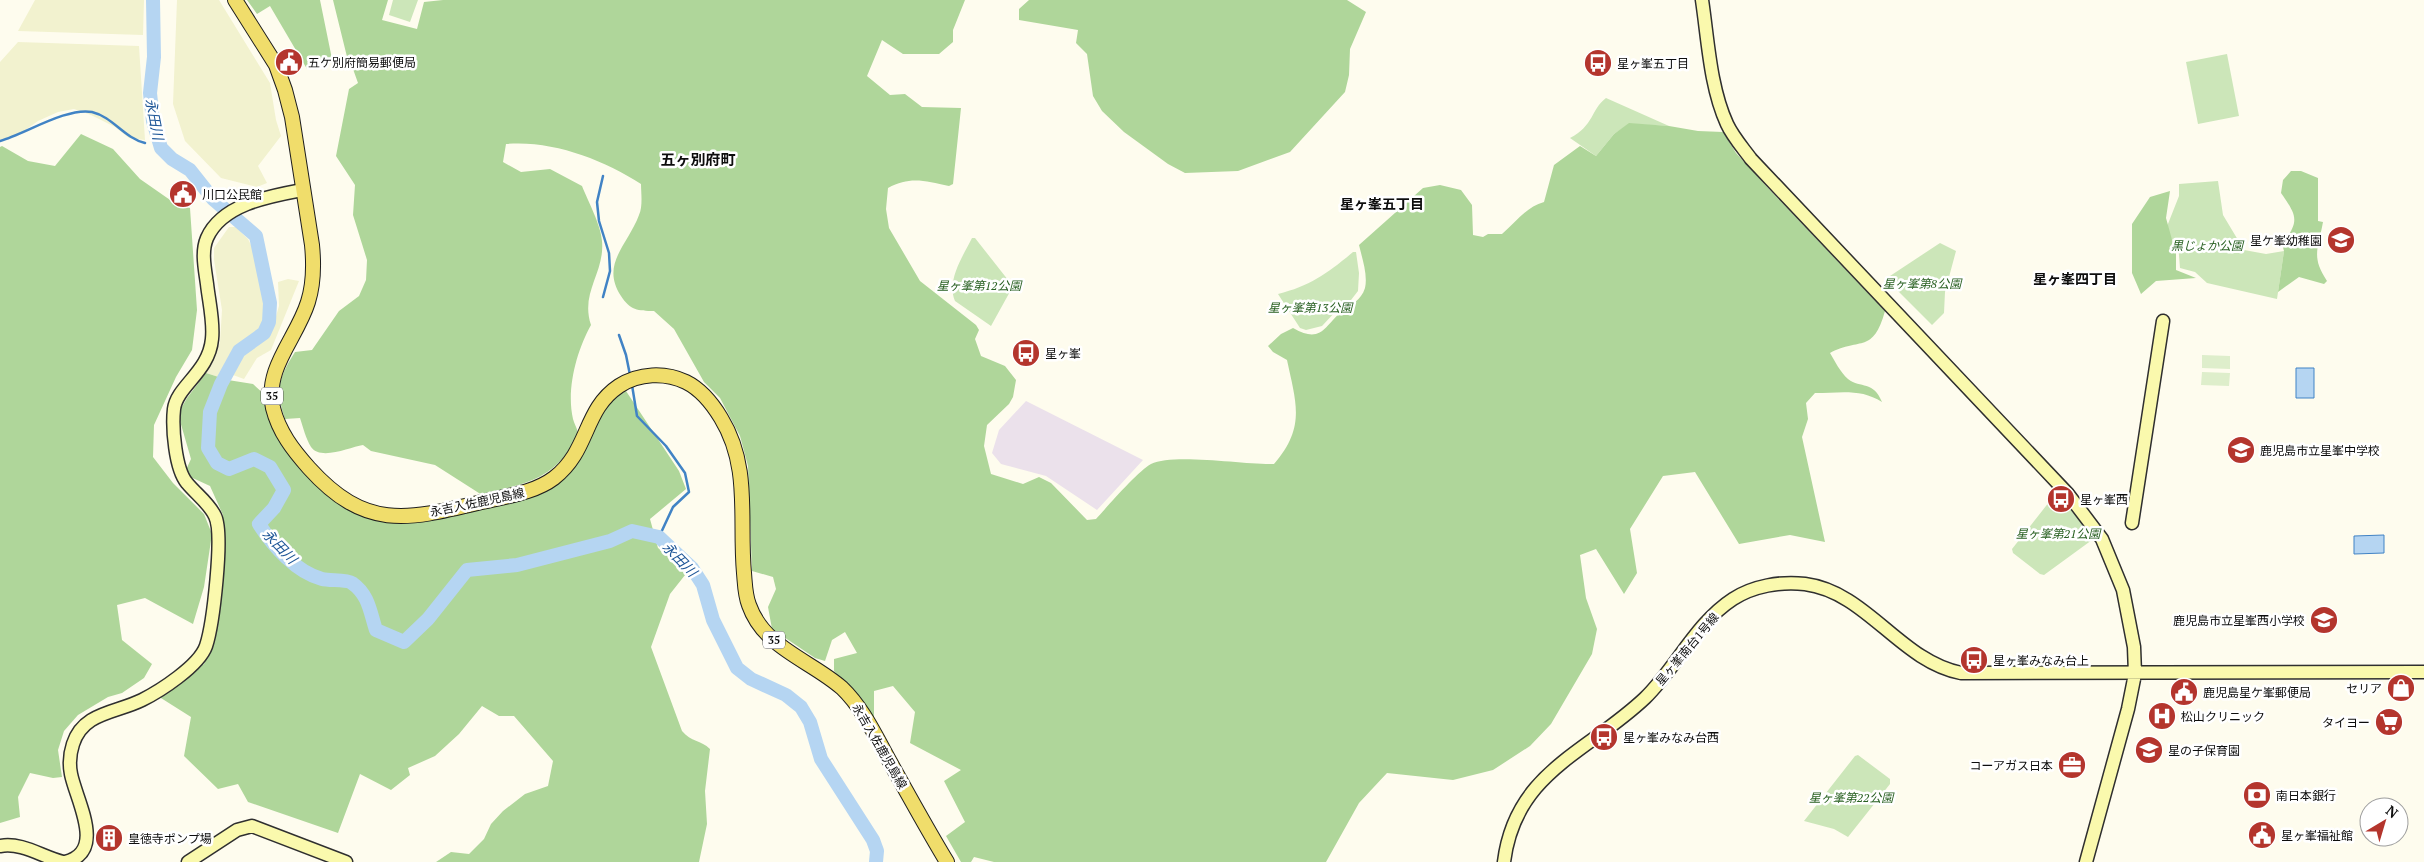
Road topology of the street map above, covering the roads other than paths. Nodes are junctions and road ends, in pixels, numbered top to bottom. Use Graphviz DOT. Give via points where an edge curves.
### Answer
graph roads {
  1 [pos="235,0"];
  2 [pos="1702,0"];
  3 [pos="302,190"];
  4 [pos="2164,321"];
  5 [pos="2132,523"];
  6 [pos="2424,672"];
  7 [pos="2135,674"];
  8 [pos="0,846"];
  9 [pos="64,862"];
  10 [pos="188,862"];
  11 [pos="346,862"];
  12 [pos="947,862"];
  13 [pos="1504,862"];
  14 [pos="2086,862"];
  1 -- 3 [label="main road, 永吉入佐鹿児島線 / 35" via="276,65 285,90"];
  2 -- 7 [label="street" via="1720,106 1739,144 2068,494 2098,533 2123,590 2131,623"];
  3 -- 9 [label="street" via="248,204 226,215 207,237 204,259 212,339 209,354 199,373 181,393 174,409 180,471 210,509 219,527 206,646 196,663 143,700 94,717 80,731 71,754 71,772 86,826 86,847 80,855"];
  3 -- 12 [label="main road, 永吉入佐鹿児島線 / 35" via="313,259 312,284 303,316 274,372 272,404 282,433 337,496 366,510 403,517 528,491 553,479 568,466 582,445 603,400 630,380 658,375 685,382 703,393 712,404 727,427 739,457 746,595 755,619 768,636 851,697"];
  4 -- 5 [label="street"];
  6 -- 7 [label="street, 星ヶ峯南台1号線"];
  7 -- 13 [label="street, 星ヶ峯南台1号線" via="1950,671 1921,657 1834,593 1808,584 1793,583 1753,589 1720,610 1644,699 1532,790 1511,827"];
  7 -- 14 [label="street"];
  8 -- 9 [label="street" via="23,847"];
  10 -- 11 [label="street" via="237,830 252,826"];
}
